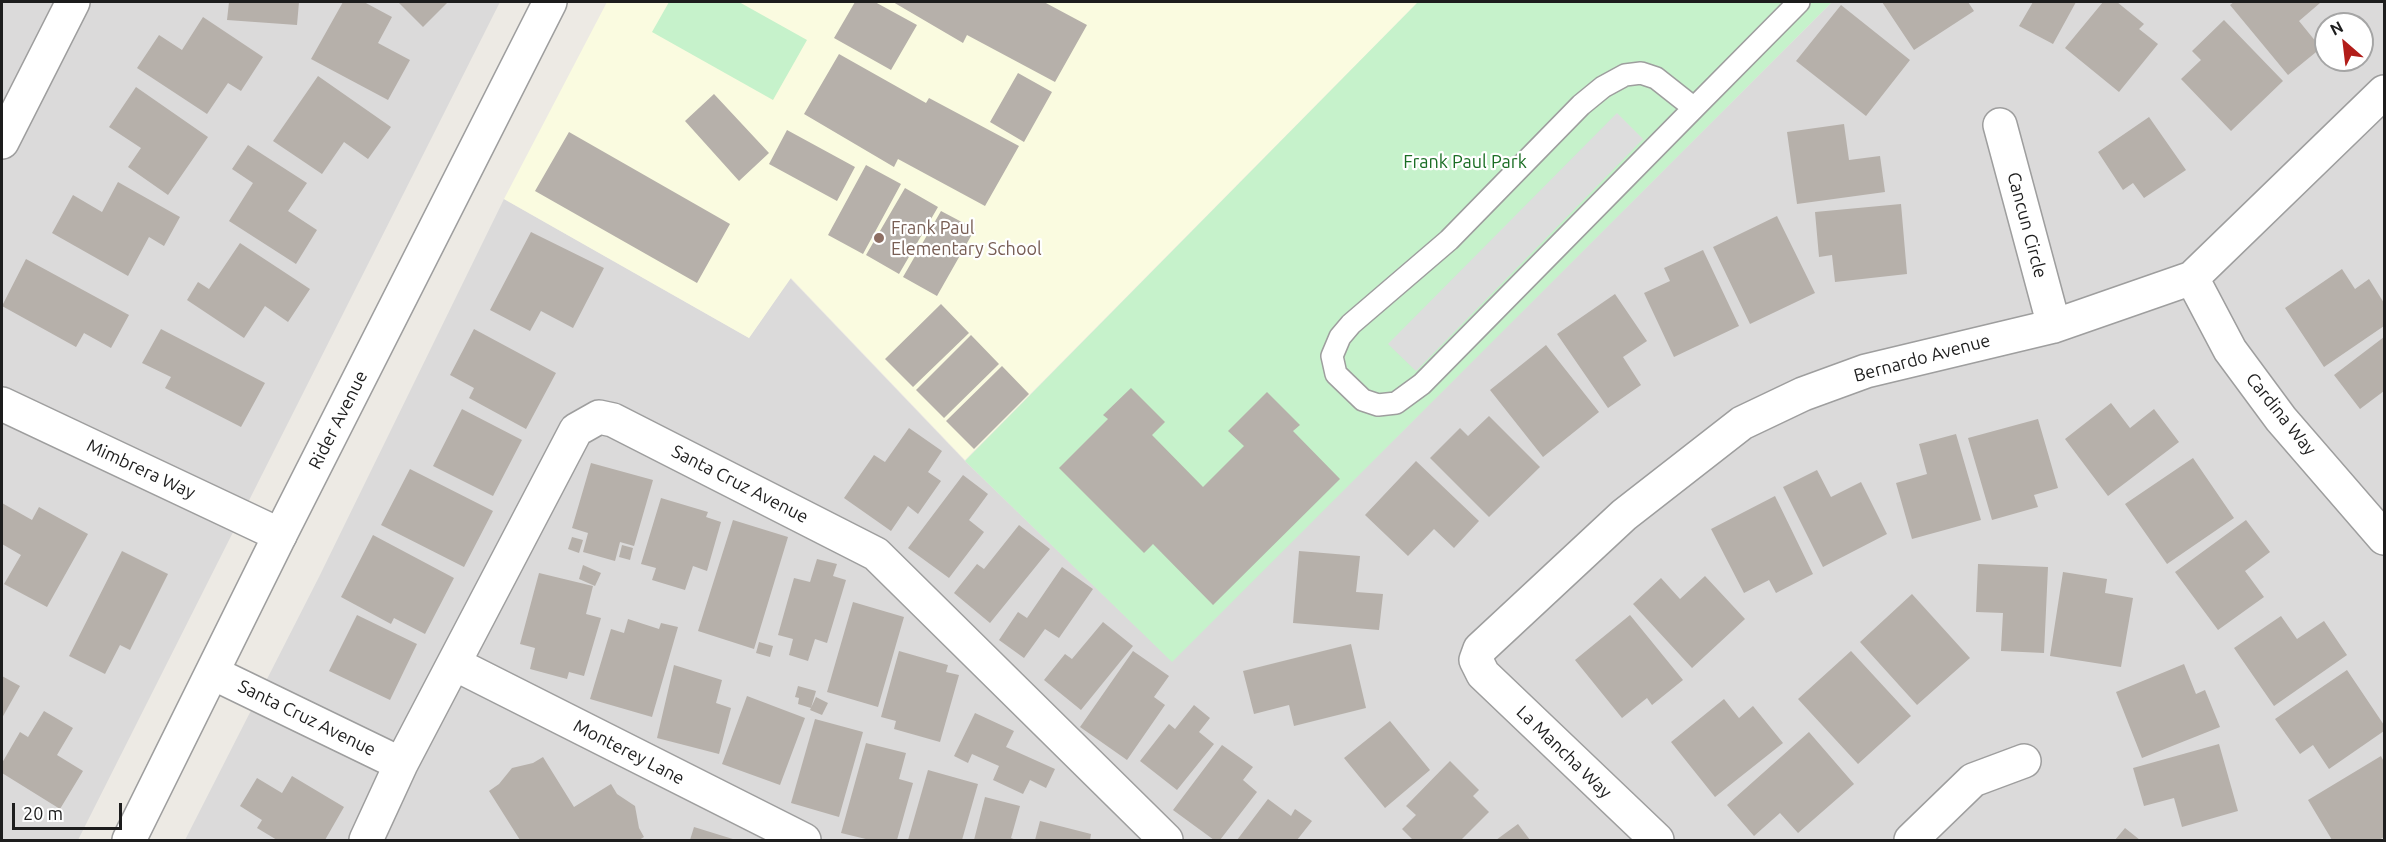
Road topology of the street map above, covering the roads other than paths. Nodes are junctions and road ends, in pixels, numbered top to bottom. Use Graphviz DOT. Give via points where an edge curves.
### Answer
graph roads {
  1 [pos="73,2"];
  2 [pos="550,2"];
  3 [pos="1799,2"];
  4 [pos="2385,92"];
  5 [pos="1694,108"];
  6 [pos="2000,125"];
  7 [pos="2,142"];
  8 [pos="2192,278"];
  9 [pos="2054,326"];
  10 [pos="2,405"];
  11 [pos="280,535"];
  12 [pos="2385,538"];
  13 [pos="1476,660"];
  14 [pos="454,664"];
  15 [pos="213,673"];
  16 [pos="2024,761"];
  17 [pos="401,764"];
  18 [pos="129,840"];
  19 [pos="366,840"];
  20 [pos="804,840"];
  21 [pos="1166,840"];
  22 [pos="1657,840"];
  23 [pos="1911,840"];
  1 -- 7 [label="street"];
  2 -- 11 [label="street, Rider Avenue"];
  3 -- 5 [label="lane"];
  4 -- 8 [label="street, Bernardo Avenue"];
  5 -- 5 [label="lane" via="1422,384 1396,403 1378,405 1363,400 1336,374 1332,356 1340,337 1373,302 1449,240 1603,87 1625,75 1641,73 1656,78"];
  6 -- 9 [label="street, Cancun Circle"];
  8 -- 9 [label="street, Bernardo Avenue"];
  8 -- 12 [label="street, Cardina Way" via="2230,350 2281,419"];
  9 -- 13 [label="street, Bernardo Avenue" via="1866,371 1803,394 1742,423 1624,515 1480,649"];
  10 -- 11 [label="street, Mimbrera Way"];
  11 -- 15 [label="street, Rider Avenue"];
  13 -- 22 [label="street, La Mancha Way" via="1483,674"];
  14 -- 17 [label="street, Santa Cruz Avenue"];
  14 -- 20 [label="street, Monterey Lane"];
  14 -- 21 [label="street, Santa Cruz Avenue" via="576,430 599,417 613,420 876,554"];
  15 -- 17 [label="street, Santa Cruz Avenue"];
  15 -- 18 [label="street, Rider Avenue"];
  16 -- 23 [label="street" via="1973,780"];
  17 -- 19 [label="street, Santa Cruz Avenue"];
}
